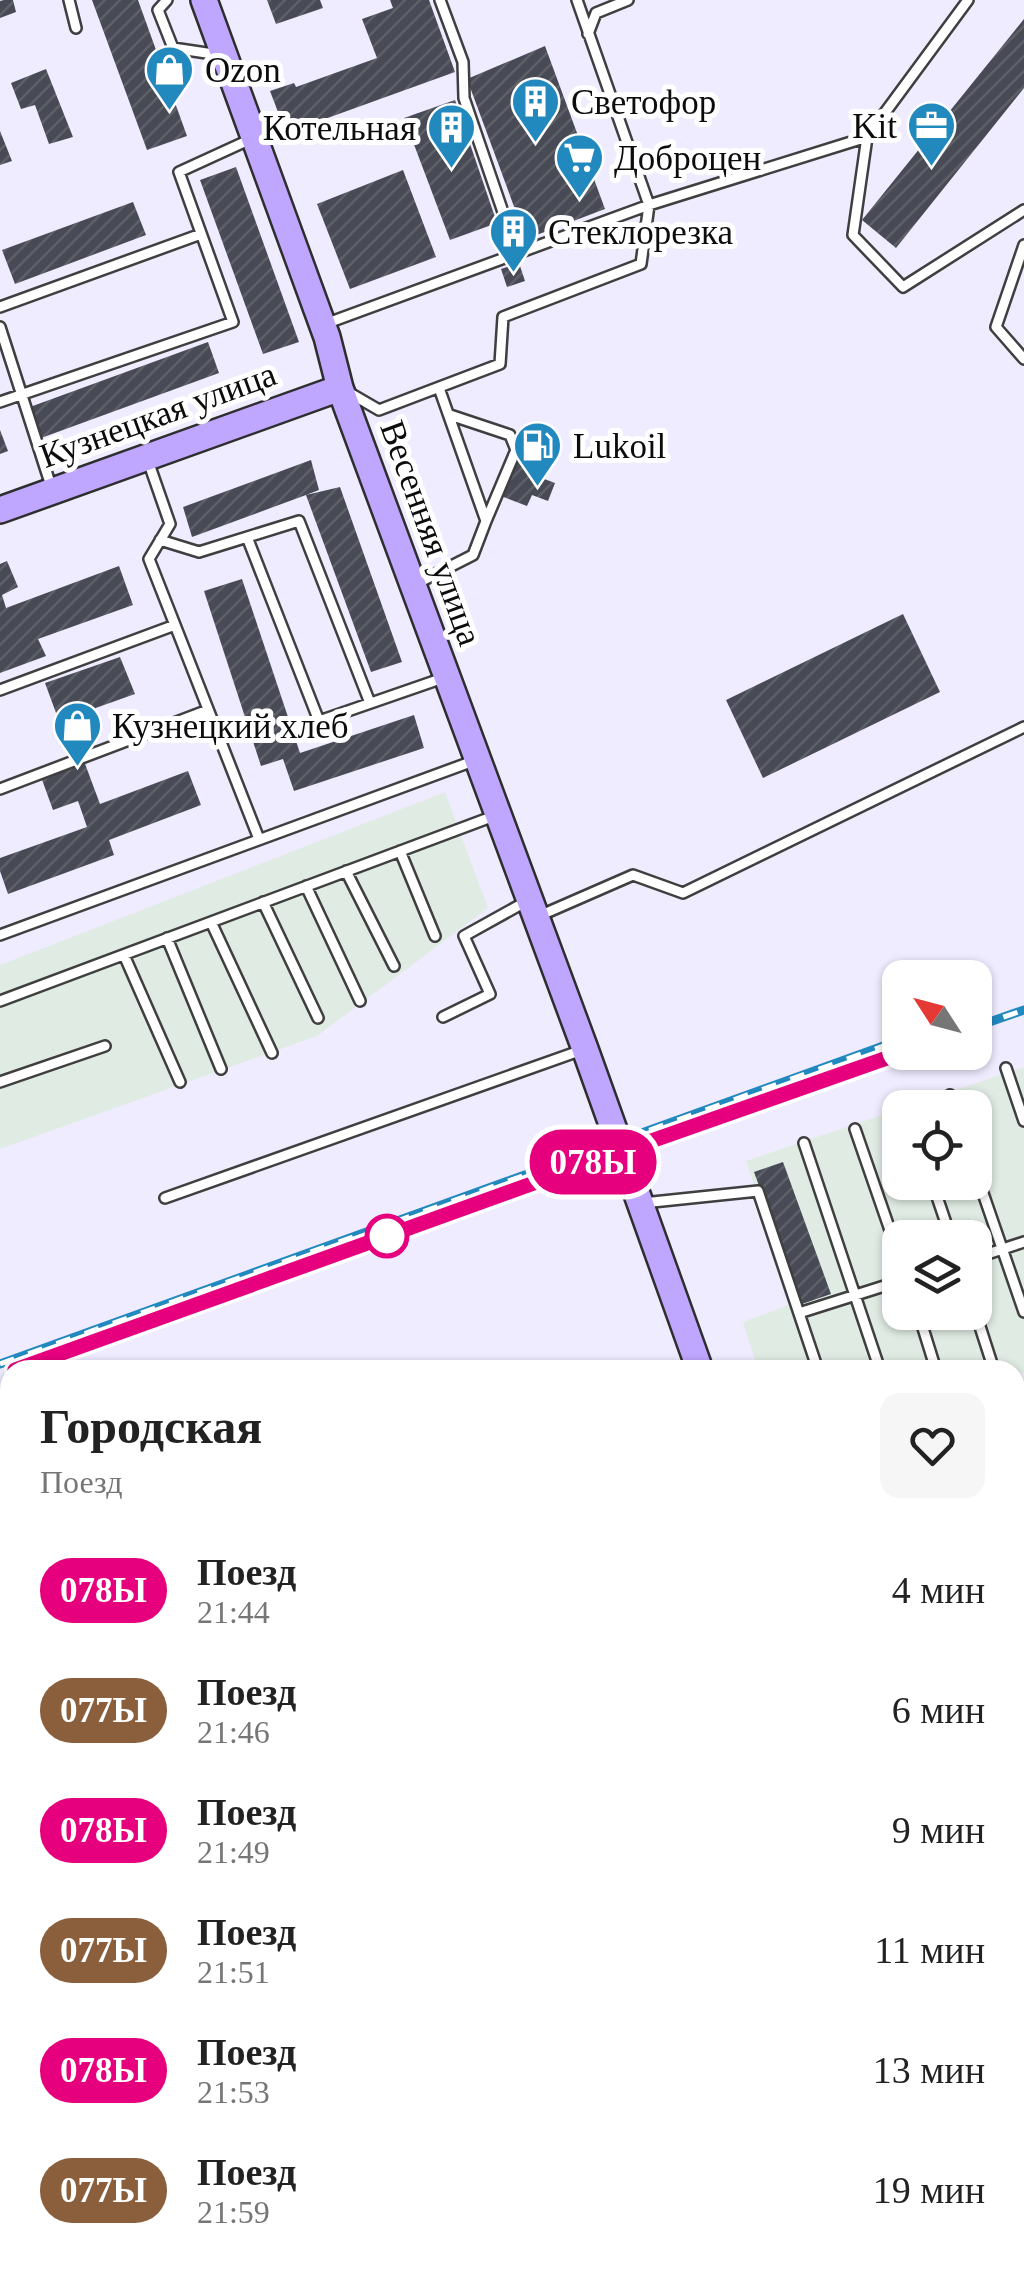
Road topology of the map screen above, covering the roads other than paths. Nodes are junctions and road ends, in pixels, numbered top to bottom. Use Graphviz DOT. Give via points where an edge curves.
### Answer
graph roads {
  1 [pos="69,0"];
  2 [pos="167,0"];
  3 [pos="204,0"];
  4 [pos="440,0"];
  5 [pos="576,0"];
  6 [pos="628,0"];
  7 [pos="968,0"];
  8 [pos="76,28"];
  9 [pos="588,34"];
  10 [pos="224,55"];
  11 [pos="867,137"];
  12 [pos="254,138"];
  13 [pos="649,204"];
  14 [pos="1024,210"];
  15 [pos="201,234"];
  16 [pos="1024,245"];
  17 [pos="517,253"];
  18 [pos="0,307"];
  19 [pos="322,325"];
  20 [pos="0,327"];
  21 [pos="1024,359"];
  22 [pos="340,388"];
  23 [pos="439,388"];
  24 [pos="20,395"];
  25 [pos="0,402"];
  26 [pos="450,415"];
  27 [pos="146,457"];
  28 [pos="53,491"];
  29 [pos="0,510"];
  30 [pos="486,521"];
  31 [pos="247,538"];
  32 [pos="160,540"];
  33 [pos="414,586"];
  34 [pos="175,625"];
  35 [pos="447,677"];
  36 [pos="0,690"];
  37 [pos="370,703"];
  38 [pos="208,710"];
  39 [pos="1024,727"];
  40 [pos="478,760"];
  41 [pos="0,789"];
  42 [pos="498,814"];
  43 [pos="259,839"];
  44 [pos="400,851"];
  45 [pos="346,871"];
  46 [pos="306,886"];
  47 [pos="264,902"];
  48 [pos="533,908"];
  49 [pos="211,922"];
  50 [pos="0,935"];
  51 [pos="435,936"];
  52 [pos="166,938"];
  53 [pos="124,954"];
  54 [pos="394,966"];
  55 [pos="0,1001"];
  56 [pos="360,1001"];
  57 [pos="443,1017"];
  58 [pos="318,1018"];
  59 [pos="105,1046"];
  60 [pos="584,1049"];
  61 [pos="272,1053"];
  62 [pos="1006,1068"];
  63 [pos="221,1069"];
  64 [pos="0,1082"];
  65 [pos="180,1082"];
  66 [pos="1024,1121"];
  67 [pos="855,1130"];
  68 [pos="804,1143"];
  69 [pos="166,1198"];
  70 [pos="985,1200"];
  71 [pos="640,1203"];
  72 [pos="887,1220"];
  73 [pos="1024,1242"];
  74 [pos="1001,1250"];
  75 [pos="992,1253"];
  76 [pos="882,1287"];
  77 [pos="855,1296"];
  78 [pos="1024,1312"];
  79 [pos="799,1313"];
  80 [pos="924,1330"];
  81 [pos="981,1330"];
  82 [pos="696,1360"];
  83 [pos="815,1360"];
  84 [pos="877,1360"];
  85 [pos="933,1360"];
  86 [pos="991,1360"];
  1 -- 8 [label="lane"];
  2 -- 10 [label="lane" via="158,10 173,48"];
  3 -- 10 [label="street, Весенняя улица"];
  4 -- 17 [label="lane" via="463,62 464,98"];
  5 -- 9 [label="lane"];
  6 -- 9 [label="lane" via="596,13"];
  7 -- 11 [label="lane"];
  9 -- 13 [label="lane"];
  10 -- 12 [label="street, Весенняя улица"];
  11 -- 13 [label="lane"];
  11 -- 14 [label="lane" via="853,235 903,287"];
  12 -- 15 [label="lane" via="179,172"];
  12 -- 19 [label="street, Весенняя улица"];
  13 -- 17 [label="lane"];
  13 -- 23 [label="lane" via="641,264 503,317 500,364"];
  15 -- 18 [label="lane"];
  15 -- 24 [label="lane" via="234,322"];
  16 -- 21 [label="lane" via="996,327"];
  17 -- 19 [label="lane"];
  19 -- 22 [label="street, Весенняя улица"];
  20 -- 24 [label="lane"];
  22 -- 23 [label="lane" via="378,410"];
  22 -- 27 [label="street, Кузнецкая улица"];
  22 -- 33 [label="street, Весенняя улица"];
  23 -- 26 [label="lane"];
  24 -- 25 [label="lane"];
  24 -- 28 [label="lane"];
  26 -- 30 [label="lane"];
  26 -- 30 [label="lane" via="510,435 516,450"];
  27 -- 28 [label="street, Кузнецкая улица"];
  27 -- 32 [label="lane" via="170,524"];
  28 -- 29 [label="street, Кузнецкая улица"];
  30 -- 33 [label="lane" via="473,555"];
  31 -- 32 [label="lane" via="198,552"];
  31 -- 37 [label="lane" via="300,521"];
  31 -- 37 [label="lane" via="319,721"];
  32 -- 34 [label="lane" via="149,559"];
  33 -- 35 [label="street, Весенняя улица"];
  34 -- 36 [label="lane"];
  34 -- 38 [label="lane"];
  35 -- 37 [label="lane"];
  35 -- 40 [label="street, Весенняя улица"];
  38 -- 41 [label="lane"];
  38 -- 43 [label="lane"];
  39 -- 48 [label="lane" via="683,893 633,874"];
  40 -- 42 [label="street, Весенняя улица"];
  40 -- 43 [label="lane"];
  42 -- 44 [label="lane"];
  42 -- 48 [label="street, Весенняя улица"];
  43 -- 50 [label="lane"];
  44 -- 45 [label="lane"];
  44 -- 51 [label="lane"];
  45 -- 46 [label="lane"];
  45 -- 54 [label="lane"];
  46 -- 47 [label="lane"];
  46 -- 56 [label="lane"];
  47 -- 49 [label="lane"];
  47 -- 58 [label="lane"];
  48 -- 57 [label="lane" via="464,936 490,994"];
  48 -- 60 [label="street, Весенняя улица"];
  49 -- 52 [label="lane"];
  49 -- 61 [label="lane"];
  52 -- 53 [label="lane"];
  52 -- 63 [label="lane"];
  53 -- 55 [label="lane"];
  53 -- 65 [label="lane"];
  59 -- 64 [label="lane"];
  60 -- 69 [label="lane"];
  60 -- 71 [label="street, Весенняя улица"];
  62 -- 66 [label="lane"];
  67 -- 72 [label="lane"];
  68 -- 77 [label="lane"];
  70 -- 74 [label="lane"];
  71 -- 79 [label="lane" via="758,1191"];
  71 -- 82 [label="street, Весенняя улица"];
  73 -- 74 [label="lane"];
  74 -- 75 [label="lane"];
  74 -- 78 [label="lane"];
  76 -- 77 [label="lane"];
  77 -- 79 [label="lane"];
  77 -- 84 [label="lane"];
  79 -- 83 [label="lane"];
  80 -- 85 [label="lane"];
  81 -- 86 [label="lane"];
}
